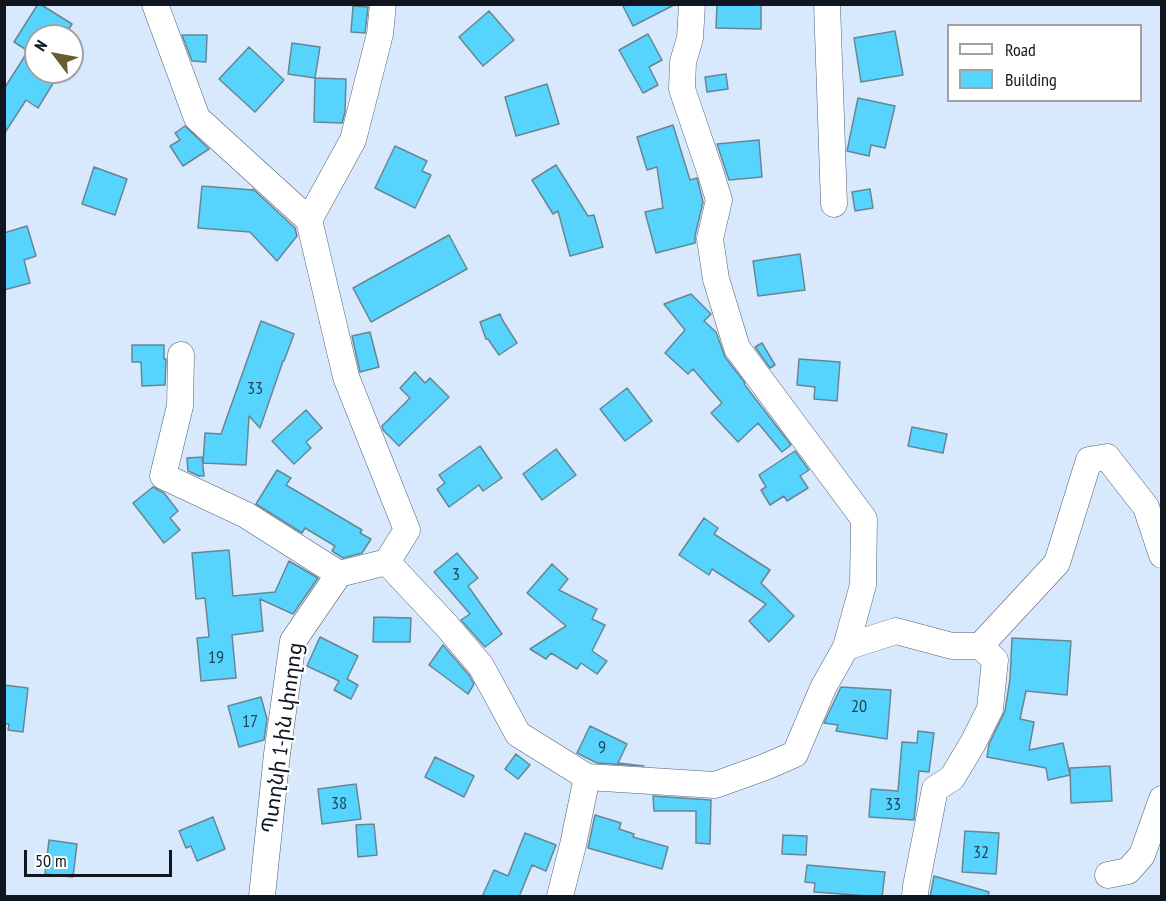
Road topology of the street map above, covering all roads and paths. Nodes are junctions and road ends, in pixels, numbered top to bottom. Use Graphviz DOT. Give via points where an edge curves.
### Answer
graph roads {
  1 [pos="154,4"];
  2 [pos="383,4"];
  3 [pos="692,4"];
  4 [pos="827,4"];
  5 [pos="834,204"];
  6 [pos="309,220"];
  7 [pos="181,355"];
  8 [pos="1161,555"];
  9 [pos="387,562"];
  10 [pos="339,574"];
  11 [pos="980,646"];
  12 [pos="846,647"];
  13 [pos="587,777"];
  14 [pos="1161,799"];
  15 [pos="1108,875"];
  16 [pos="915,891"];
  17 [pos="262,897"];
  18 [pos="560,897"];
  1 -- 6 [label="street" via="197,118"];
  2 -- 6 [label="street" via="380,34 353,140"];
  3 -- 12 [label="street" via="682,90 719,200 710,239 716,279 737,348 864,519 862,585"];
  4 -- 5 [label="street"];
  6 -- 9 [label="street" via="346,377 407,530"];
  7 -- 10 [label="street" via="180,406 163,476 246,514"];
  8 -- 11 [label="street" via="1146,507 1107,457 1089,460 1057,563"];
  9 -- 10 [label="street"];
  9 -- 13 [label="street" via="481,666 518,734"];
  10 -- 17 [label="street, Պտղնի 1-ին փողոց" via="293,641"];
  11 -- 12 [label="street" via="952,646 896,631"];
  11 -- 16 [label="street" via="995,660 990,709 952,778 935,789"];
  12 -- 13 [label="street" via="795,754 715,785"];
  13 -- 18 [label="street"];
  14 -- 15 [label="street" via="1142,855 1128,871"];
}
